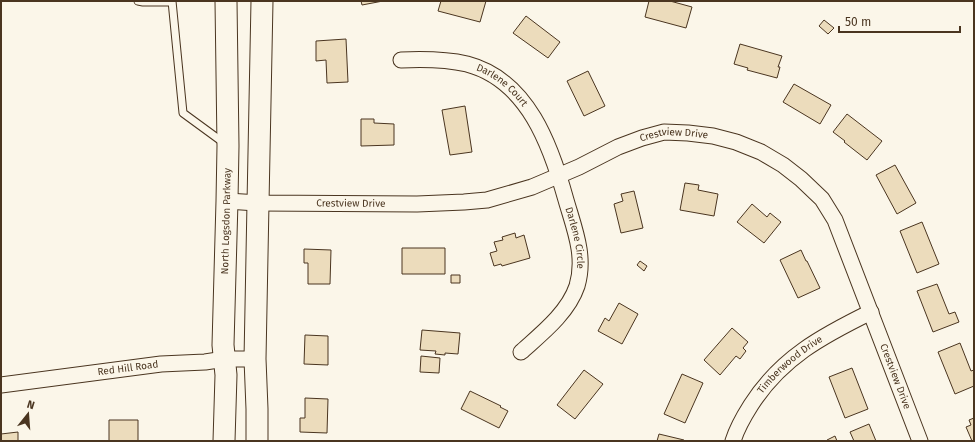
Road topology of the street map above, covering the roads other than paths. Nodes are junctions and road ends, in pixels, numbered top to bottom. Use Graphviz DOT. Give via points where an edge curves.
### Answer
graph roads {
  1 [pos="138,1"];
  2 [pos="226,1"];
  3 [pos="262,1"];
  4 [pos="172,2"];
  5 [pos="401,60"];
  6 [pos="228,146"];
  7 [pos="559,175"];
  8 [pos="227,201"];
  9 [pos="258,203"];
  10 [pos="871,312"];
  11 [pos="521,352"];
  12 [pos="225,359"];
  13 [pos="256,359"];
  14 [pos="1,385"];
  15 [pos="224,441"];
  16 [pos="257,441"];
  17 [pos="733,441"];
  18 [pos="920,441"];
  1 -- 4 [label="lane"];
  2 -- 6 [label="main road, North Logsdon Parkway"];
  3 -- 9 [label="main road"];
  4 -- 6 [label="lane" via="182,113"];
  5 -- 7 [label="street, Darlene Court" via="434,59 467,64 496,77 531,113"];
  6 -- 8 [label="main road, North Logsdon Parkway"];
  7 -- 9 [label="street, Crestview Drive" via="532,187 487,200 402,204"];
  7 -- 10 [label="street, Crestview Drive" via="618,147 664,132 713,136 761,152 783,165 822,199 835,220"];
  7 -- 11 [label="street, Darlene Circle" via="578,238 580,270 577,286 560,314"];
  8 -- 9 [label="street, Crestview Drive"];
  8 -- 12 [label="main road, North Logsdon Parkway" via="223,345"];
  9 -- 13 [label="main road"];
  10 -- 17 [label="street, Timberwood Drive" via="817,341 770,378 745,414"];
  10 -- 18 [label="street, Crestview Drive"];
  12 -- 13 [label="street, Red Hill Road"];
  12 -- 14 [label="street, Red Hill Road" via="161,364"];
  12 -- 15 [label="main road, North Logsdon Parkway"];
  13 -- 16 [label="main road"];
}
